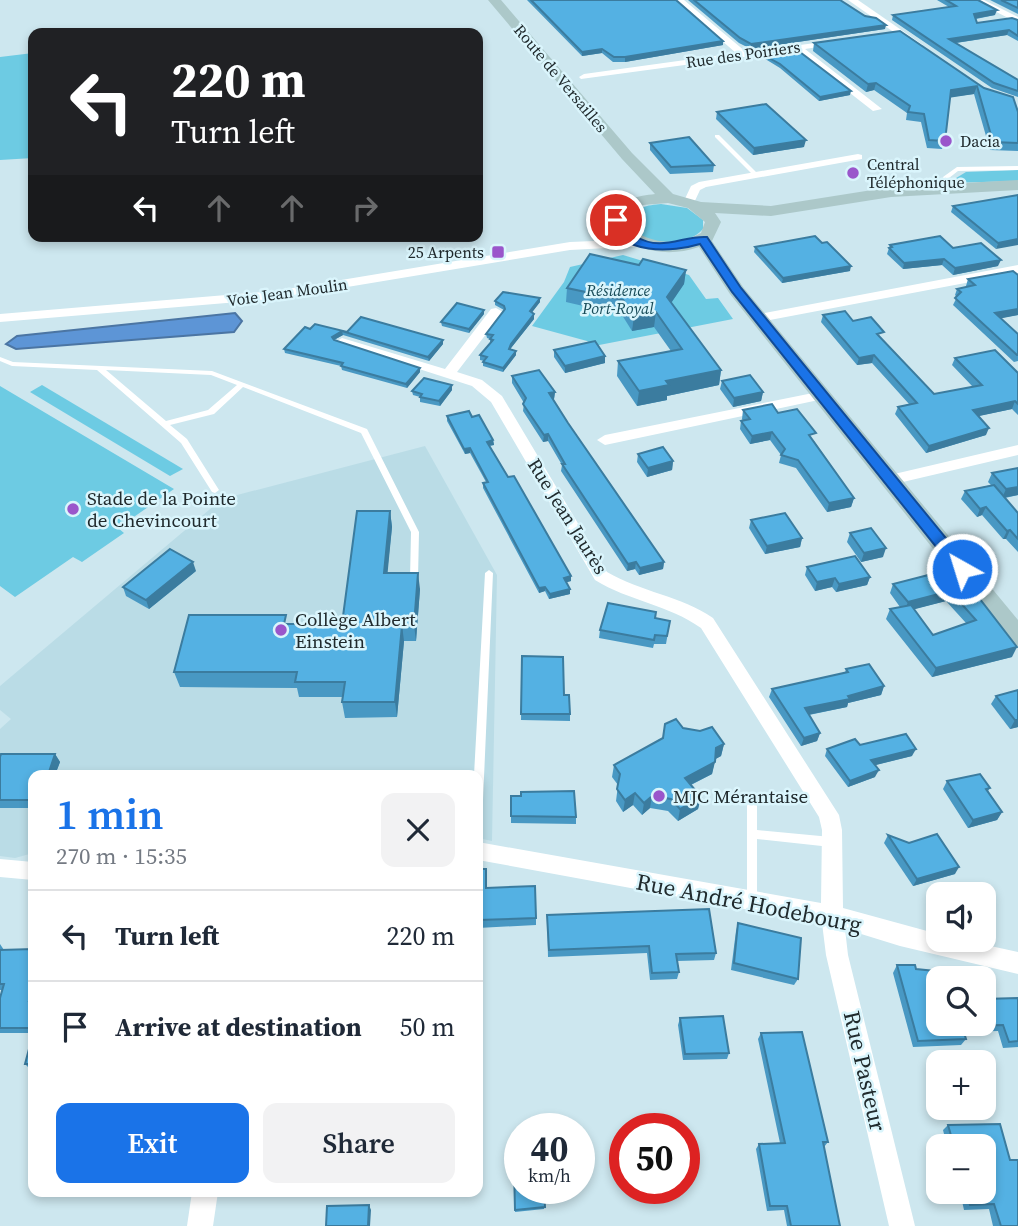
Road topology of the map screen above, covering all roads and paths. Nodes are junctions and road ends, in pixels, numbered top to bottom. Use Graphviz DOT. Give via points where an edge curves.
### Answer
graph roads {
  1 [pos="494,0"];
  2 [pos="679,0"];
  3 [pos="852,0"];
  4 [pos="977,0"];
  5 [pos="1017,18"];
  6 [pos="990,21"];
  7 [pos="901,33"];
  8 [pos="878,37"];
  9 [pos="851,40"];
  10 [pos="797,47"];
  11 [pos="927,51"];
  12 [pos="743,54"];
  13 [pos="584,77"];
  14 [pos="877,108"];
  15 [pos="716,136"];
  16 [pos="627,156"];
  17 [pos="858,157"];
  18 [pos="1018,169"];
  19 [pos="756,174"];
  20 [pos="1018,185"];
  21 [pos="945,187"];
  22 [pos="668,198"];
  23 [pos="634,202"];
  24 [pos="694,205"];
  25 [pos="771,211"];
  26 [pos="617,227"];
  27 [pos="708,235"];
  28 [pos="642,243"];
  29 [pos="570,246"];
  30 [pos="664,247"];
  31 [pos="1018,269"];
  32 [pos="736,290"];
  33 [pos="496,312"];
  34 [pos="0,318"];
  35 [pos="760,318"];
  36 [pos="342,342"];
  37 [pos="0,359"];
  38 [pos="98,368"];
  39 [pos="449,373"];
  40 [pos="243,384"];
  41 [pos="823,395"];
  42 [pos="164,424"];
  43 [pos="605,440"];
  44 [pos="1018,450"];
  45 [pos="890,480"];
  46 [pos="215,490"];
  47 [pos="489,573"];
  48 [pos="414,579"];
  49 [pos="1018,637"];
  50 [pos="479,770"];
  51 [pos="752,806"];
  52 [pos="753,834"];
  53 [pos="832,842"];
  54 [pos="483,852"];
  55 [pos="0,868"];
  56 [pos="28,871"];
  57 [pos="752,901"];
  58 [pos="832,915"];
  59 [pos="1018,963"];
  60 [pos="204,1197"];
  61 [pos="200,1226"];
  62 [pos="902,1226"];
  1 -- 16 [label="main road, Route de Versailles"];
  2 -- 12 [label="street"];
  3 -- 7 [label="street"];
  4 -- 5 [label="street"];
  5 -- 6 [label="street"];
  7 -- 8 [label="street"];
  7 -- 11 [label="street"];
  9 -- 10 [label="street, Rue des Poiriers"];
  10 -- 12 [label="street, Rue des Poiriers"];
  10 -- 14 [label="street"];
  12 -- 13 [label="street, Rue des Poiriers"];
  15 -- 19 [label="lane"];
  16 -- 22 [label="main road, Route de Versailles"];
  16 -- 23 [label="main road, Route de Versailles"];
  17 -- 19 [label="street"];
  18 -- 21 [label="lane" via="957,169 946,177"];
  19 -- 24 [label="street" via="695,188"];
  20 -- 21 [label="main road"];
  21 -- 25 [label="main road"];
  22 -- 23 [label="main road"];
  22 -- 24 [label="main road"];
  23 -- 26 [label="main road" via="618,213"];
  24 -- 25 [label="main road"];
  24 -- 27 [label="main road" via="713,222"];
  25 -- 27 [label="main road"];
  26 -- 28 [label="main road"];
  26 -- 29 [label="street, Voie Jean Moulin"];
  27 -- 30 [label="main road"];
  27 -- 32 [label="main road"];
  28 -- 29 [label="street, Voie Jean Moulin"];
  28 -- 30 [label="main road"];
  29 -- 34 [label="street, Voie Jean Moulin" via="275,295"];
  30 -- 32 [label="main road"];
  31 -- 35 [label="street"];
  32 -- 35 [label="main road"];
  33 -- 39 [label="street"];
  35 -- 41 [label="main road"];
  36 -- 39 [label="street, Rue Jean Jaurès"];
  37 -- 38 [label="lane" via="12,364"];
  38 -- 40 [label="lane" via="212,373"];
  38 -- 42 [label="lane"];
  39 -- 53 [label="street, Rue Jean Jaurès" via="477,383 497,399 601,576 617,587 676,604 707,623 829,815"];
  40 -- 42 [label="lane" via="211,412"];
  40 -- 48 [label="lane" via="364,431 415,532"];
  41 -- 43 [label="street"];
  41 -- 45 [label="main road"];
  42 -- 46 [label="lane" via="184,441"];
  44 -- 45 [label="street"];
  45 -- 49 [label="main road"];
  47 -- 50 [label="lane"];
  51 -- 52 [label="lane"];
  52 -- 53 [label="lane"];
  52 -- 57 [label="lane"];
  53 -- 58 [label="street, Rue Jean Jaurès"];
  54 -- 57 [label="street, Rue André Hodebourg"];
  55 -- 56 [label="street"];
  57 -- 58 [label="street, Rue André Hodebourg"];
  58 -- 59 [label="street, Rue André Hodebourg"];
  58 -- 62 [label="street, Rue Pasteur" via="837,955"];
  60 -- 61 [label="street"];
}
